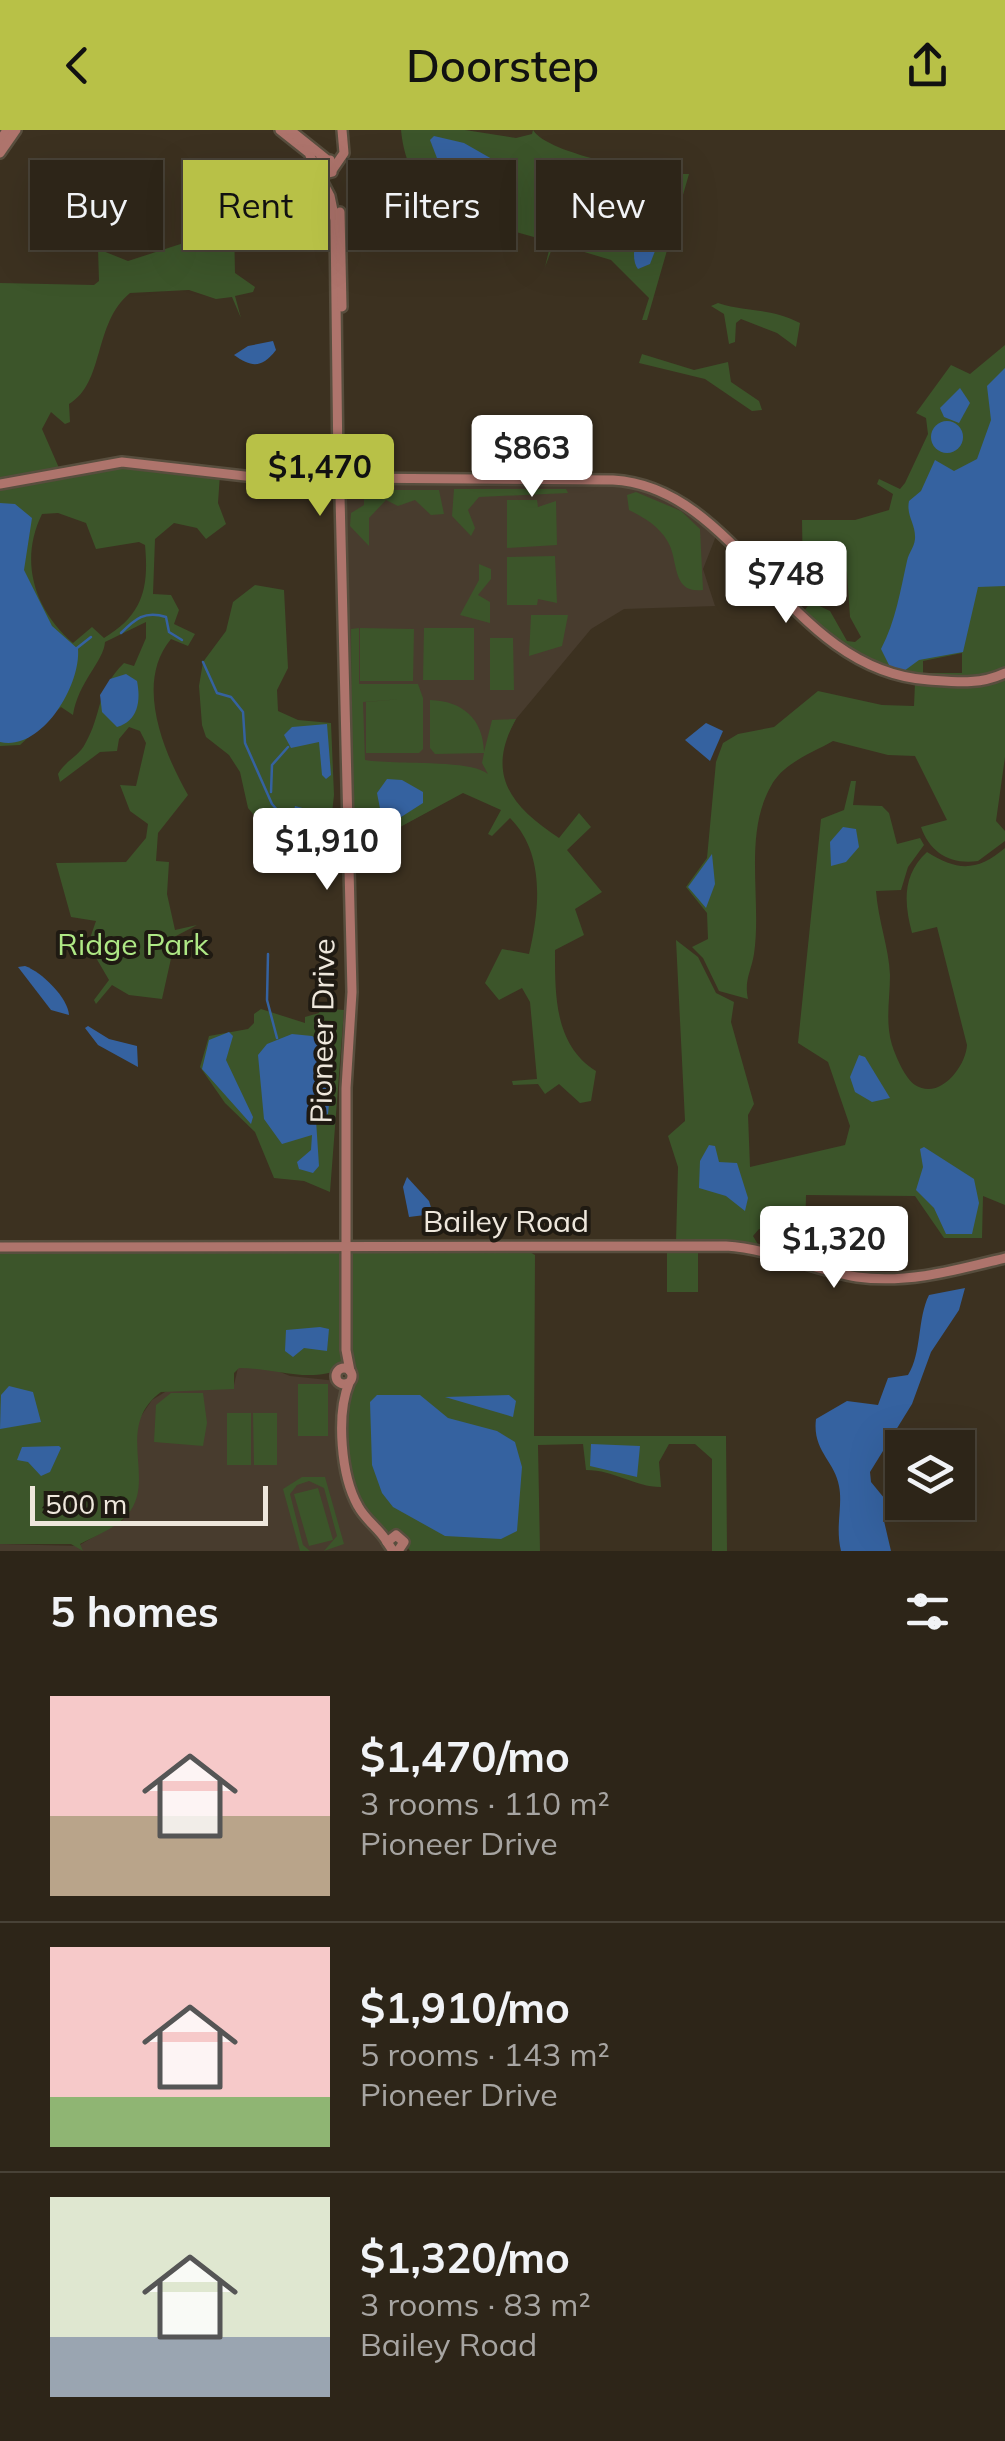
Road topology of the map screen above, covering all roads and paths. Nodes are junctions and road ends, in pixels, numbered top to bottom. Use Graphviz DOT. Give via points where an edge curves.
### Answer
graph roads {
  1 [pos="7,130"];
  2 [pos="16,130"];
  3 [pos="280,130"];
  4 [pos="290,130"];
  5 [pos="341,130"];
  6 [pos="0,140"];
  7 [pos="0,153"];
  8 [pos="325,159"];
  9 [pos="312,160"];
  10 [pos="328,170"];
  11 [pos="333,170"];
  12 [pos="328,192"];
  13 [pos="338,481"];
  14 [pos="0,484"];
  15 [pos="1005,673"];
  16 [pos="346,1246"];
  17 [pos="0,1247"];
  18 [pos="1005,1258"];
  19 [pos="395,1546"];
  1 -- 6 [label="street"];
  2 -- 7 [label="street"];
  3 -- 9 [label="street, Pioneer Drive"];
  4 -- 8 [label="street"];
  5 -- 8 [label="street" via="338,149"];
  5 -- 11 [label="street" via="343,155"];
  8 -- 11 [label="street"];
  10 -- 11 [label="street"];
  11 -- 13 [label="street, Pioneer Drive" via="342,228"];
  12 -- 13 [label="street, Pioneer Drive" via="336,223"];
  13 -- 14 [label="street" via="122,462"];
  13 -- 15 [label="street" via="613,480 650,487 694,511 862,665 898,678 959,683"];
  13 -- 16 [label="street, Pioneer Drive" via="352,992"];
  16 -- 17 [label="street, Bailey Road"];
  16 -- 18 [label="street, Bailey Road" via="726,1246 890,1279"];
  16 -- 19 [label="street, Pioneer Drive" via="347,1476 365,1518"];
}
